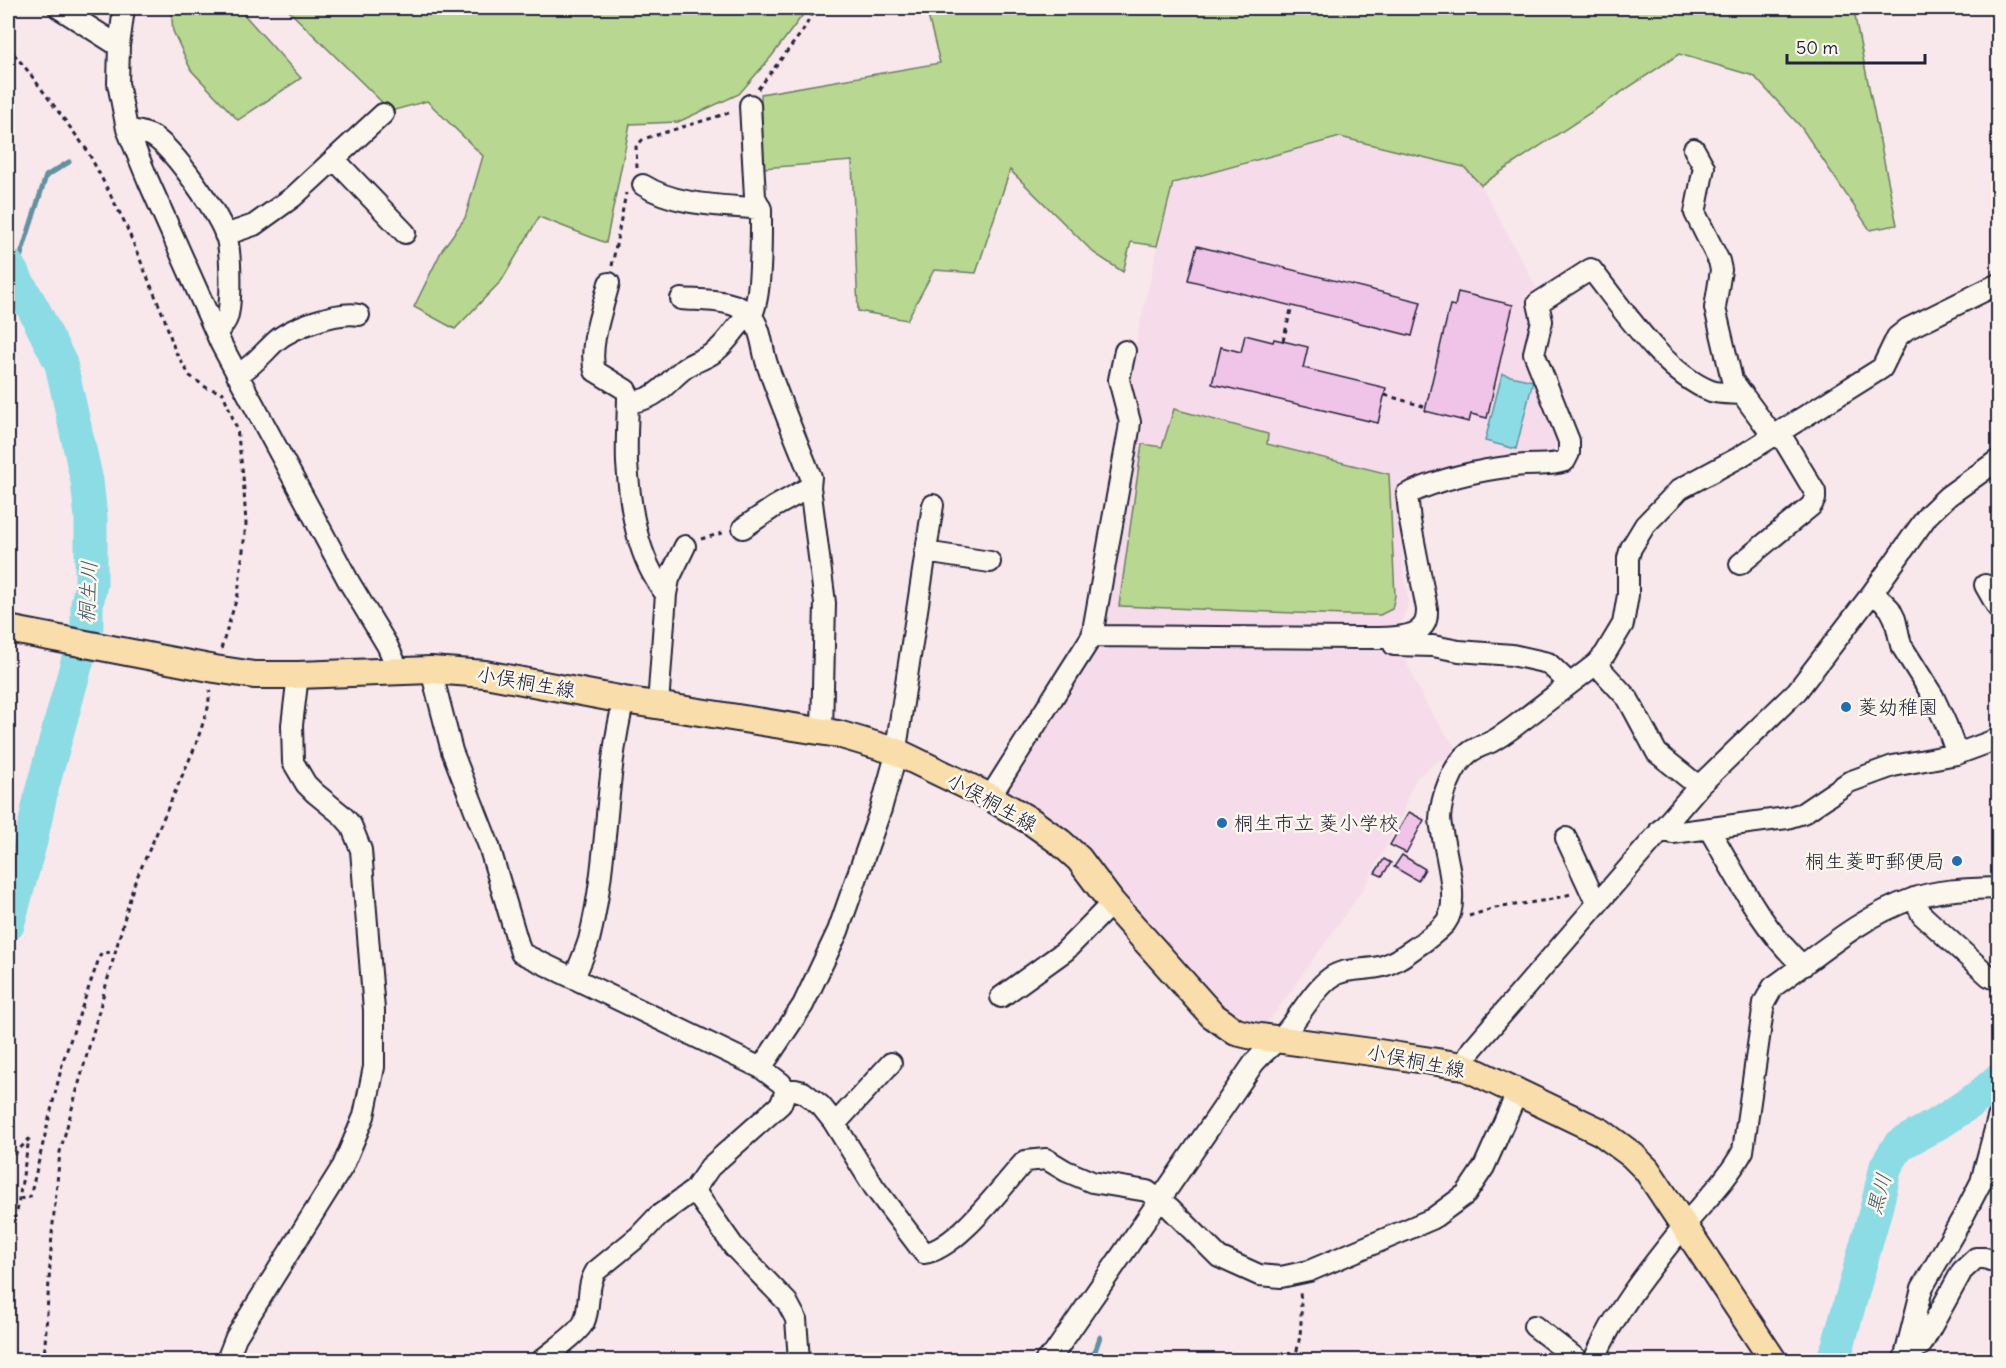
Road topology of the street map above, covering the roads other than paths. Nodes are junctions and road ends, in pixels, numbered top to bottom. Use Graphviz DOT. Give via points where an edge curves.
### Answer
graph roads {
  1 [pos="59,8"];
  2 [pos="124,8"];
  3 [pos="119,46"];
  4 [pos="750,105"];
  5 [pos="383,114"];
  6 [pos="128,129"];
  7 [pos="1694,149"];
  8 [pos="334,159"];
  9 [pos="634,188"];
  10 [pos="761,209"];
  11 [pos="405,233"];
  12 [pos="225,235"];
  13 [pos="609,283"];
  14 [pos="1998,284"];
  15 [pos="681,299"];
  16 [pos="359,315"];
  17 [pos="751,316"];
  18 [pos="216,333"];
  19 [pos="1125,351"];
  20 [pos="237,375"];
  21 [pos="1743,394"];
  22 [pos="628,402"];
  23 [pos="1776,434"];
  24 [pos="1998,460"];
  25 [pos="810,487"];
  26 [pos="933,505"];
  27 [pos="743,528"];
  28 [pos="685,546"];
  29 [pos="925,552"];
  30 [pos="990,562"];
  31 [pos="1740,564"];
  32 [pos="1986,585"];
  33 [pos="1873,592"];
  34 [pos="666,594"];
  35 [pos="1998,608"];
  36 [pos="8,628"];
  37 [pos="1092,636"];
  38 [pos="1357,638"];
  39 [pos="1596,664"];
  40 [pos="430,670"];
  41 [pos="399,671"];
  42 [pos="298,675"];
  43 [pos="1570,684"];
  44 [pos="624,700"];
  45 [pos="658,705"];
  46 [pos="822,731"];
  47 [pos="1998,739"];
  48 [pos="895,751"];
  49 [pos="1957,754"];
  50 [pos="1700,785"];
  51 [pos="990,797"];
  52 [pos="1709,829"];
  53 [pos="1660,830"];
  54 [pos="1566,838"];
  55 [pos="1998,888"];
  56 [pos="1594,895"];
  57 [pos="1914,898"];
  58 [pos="1113,903"];
  59 [pos="1803,966"];
  60 [pos="573,978"];
  61 [pos="1998,980"];
  62 [pos="1001,997"];
  63 [pos="1278,1040"];
  64 [pos="891,1063"];
  65 [pos="1463,1066"];
  66 [pos="761,1068"];
  67 [pos="786,1090"];
  68 [pos="1518,1091"];
  69 [pos="1998,1118"];
  70 [pos="835,1124"];
  71 [pos="694,1190"];
  72 [pos="1159,1200"];
  73 [pos="1685,1225"];
  74 [pos="1998,1263"];
  75 [pos="1534,1326"];
  76 [pos="1905,1359"];
  77 [pos="227,1360"];
  78 [pos="542,1360"];
  79 [pos="799,1360"];
  80 [pos="1046,1360"];
  81 [pos="1578,1360"];
  82 [pos="1594,1360"];
  83 [pos="1773,1360"];
  1 -- 3 [label="street"];
  2 -- 3 [label="street"];
  3 -- 6 [label="street" via="118,83"];
  4 -- 10 [label="street" via="755,197"];
  5 -- 8 [label="street"];
  6 -- 12 [label="street" via="149,135 164,146 214,213"];
  6 -- 18 [label="street"];
  7 -- 21 [label="street" via="1704,167 1695,213 1719,261 1715,308 1732,380"];
  8 -- 11 [label="street"];
  8 -- 12 [label="street" via="293,197 254,225"];
  9 -- 10 [label="street" via="684,201"];
  10 -- 17 [label="street" via="757,300"];
  12 -- 18 [label="street" via="230,258 230,301 228,316"];
  13 -- 22 [label="street" via="593,364 595,371 626,390"];
  14 -- 23 [label="street" via="1907,329 1897,337 1882,368"];
  15 -- 17 [label="street" via="726,303"];
  16 -- 20 [label="street" via="340,315 294,330"];
  17 -- 22 [label="street" via="711,355 695,361 651,397"];
  17 -- 25 [label="street" via="811,477"];
  18 -- 20 [label="street"];
  19 -- 37 [label="street" via="1119,380 1130,422"];
  20 -- 41 [label="street"];
  21 -- 23 [label="street"];
  21 -- 38 [label="street" via="1713,392 1661,357 1591,269 1538,303 1542,321 1534,353 1569,441 1565,461 1482,470 1407,494 1426,622 1416,633"];
  22 -- 34 [label="street" via="627,463 632,506 643,554"];
  23 -- 31 [label="street" via="1815,492 1815,499"];
  23 -- 39 [label="street" via="1680,489 1645,525 1628,558 1623,624"];
  24 -- 33 [label="street" via="1936,506"];
  25 -- 27 [label="street"];
  25 -- 46 [label="street" via="825,603"];
  26 -- 29 [label="street"];
  28 -- 34 [label="street"];
  29 -- 30 [label="street"];
  29 -- 48 [label="street"];
  32 -- 35 [label="street"];
  33 -- 49 [label="street" via="1890,609 1900,645 1933,696"];
  33 -- 50 [label="street" via="1797,691"];
  34 -- 45 [label="street"];
  36 -- 42 [label="main road, 小俣桐生線" via="215,669 254,675"];
  37 -- 38 [label="street"];
  37 -- 51 [label="street"];
  38 -- 43 [label="street" via="1387,645 1433,646 1538,660 1555,667"];
  39 -- 43 [label="street"];
  39 -- 50 [label="street" via="1628,699 1657,753"];
  40 -- 41 [label="main road, 小俣桐生線"];
  40 -- 44 [label="main road, 小俣桐生線" via="484,674"];
  40 -- 60 [label="street" via="452,751 489,846 521,953"];
  41 -- 42 [label="main road, 小俣桐生線"];
  42 -- 77 [label="street" via="292,725 293,762 310,788 351,825 361,850 374,1010 374,1067 364,1116 343,1166 236,1337"];
  43 -- 63 [label="street" via="1502,736 1465,756 1457,768 1441,811 1452,889 1449,918 1403,956 1383,966 1330,978"];
  44 -- 45 [label="main road, 小俣桐生線"];
  44 -- 60 [label="street" via="608,799 601,877 588,942"];
  45 -- 46 [label="main road, 小俣桐生線"];
  46 -- 48 [label="main road, 小俣桐生線"];
  47 -- 49 [label="street"];
  48 -- 51 [label="main road, 小俣桐生線"];
  48 -- 66 [label="street" via="881,809 838,931 803,1005"];
  49 -- 52 [label="street" via="1893,765 1850,782 1795,816"];
  50 -- 53 [label="street"];
  51 -- 58 [label="main road, 小俣桐生線" via="1070,850"];
  52 -- 53 [label="street" via="1673,833"];
  52 -- 59 [label="street" via="1755,909"];
  53 -- 56 [label="street"];
  54 -- 56 [label="street"];
  55 -- 57 [label="street"];
  56 -- 65 [label="street" via="1472,1049"];
  57 -- 59 [label="street" via="1861,924"];
  57 -- 61 [label="street" via="1922,915"];
  58 -- 62 [label="street" via="1065,951"];
  58 -- 63 [label="main road, 小俣桐生線" via="1212,1015 1236,1032"];
  59 -- 73 [label="street" via="1773,987 1764,1003 1743,1151"];
  60 -- 66 [label="street"];
  63 -- 65 [label="main road, 小俣桐生線"];
  63 -- 72 [label="street" via="1254,1063"];
  64 -- 70 [label="street"];
  65 -- 68 [label="main road, 小俣桐生線"];
  66 -- 67 [label="street"];
  67 -- 70 [label="street" via="803,1092"];
  67 -- 71 [label="street" via="781,1104 710,1167"];
  68 -- 72 [label="street" via="1484,1167 1466,1194 1432,1219 1298,1274 1259,1275 1219,1257"];
  68 -- 73 [label="main road, 小俣桐生線" via="1601,1132 1632,1155"];
  69 -- 76 [label="street" via="1981,1182 1922,1288"];
  70 -- 72 [label="street" via="874,1187 924,1253 930,1253 974,1221 1025,1161 1046,1159 1092,1182 1147,1191"];
  71 -- 78 [label="street" via="596,1271 591,1278 584,1322"];
  71 -- 79 [label="street" via="734,1247 787,1302 796,1319"];
  72 -- 80 [label="street"];
  73 -- 82 [label="street" via="1620,1311"];
  73 -- 83 [label="main road, 小俣桐生線"];
  74 -- 76 [label="street" via="1976,1258 1962,1271 1922,1344"];
  75 -- 81 [label="street"];
}
